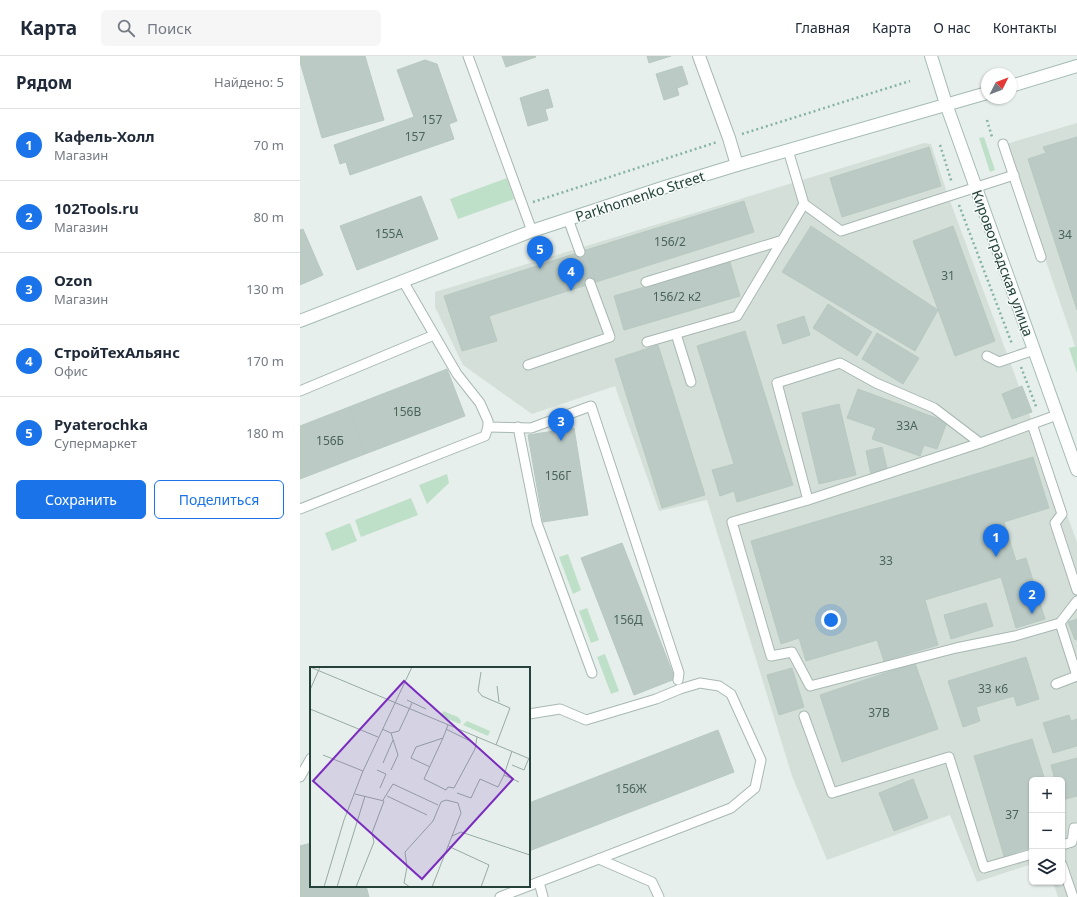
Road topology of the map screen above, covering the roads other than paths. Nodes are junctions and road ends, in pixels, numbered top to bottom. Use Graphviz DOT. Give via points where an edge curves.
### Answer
graph roads {
  1 [pos="468,56"];
  2 [pos="699,56"];
  3 [pos="930,56"];
  4 [pos="1077,66"];
  5 [pos="1017,84"];
  6 [pos="981,95"];
  7 [pos="946,104"];
  8 [pos="1003,144"];
  9 [pos="788,150"];
  10 [pos="737,165"];
  11 [pos="1014,175"];
  12 [pos="976,188"];
  13 [pos="804,204"];
  14 [pos="568,219"];
  15 [pos="532,231"];
  16 [pos="782,240"];
  17 [pos="580,252"];
  18 [pos="1041,257"];
  19 [pos="403,281"];
  20 [pos="646,282"];
  21 [pos="590,283"];
  22 [pos="300,321"];
  23 [pos="434,334"];
  24 [pos="676,334"];
  25 [pos="647,342"];
  26 [pos="1034,350"];
  27 [pos="987,356"];
  28 [pos="528,365"];
  29 [pos="691,382"];
  30 [pos="300,391"];
  31 [pos="1057,415"];
  32 [pos="1032,424"];
  33 [pos="488,427"];
  34 [pos="518,427"];
  35 [pos="980,443"];
  36 [pos="1077,470"];
  37 [pos="808,500"];
  38 [pos="300,509"];
  39 [pos="1077,590"];
  40 [pos="1077,601"];
  41 [pos="1060,623"];
  42 [pos="592,673"];
  43 [pos="1077,676"];
  44 [pos="678,680"];
  45 [pos="1056,684"];
  46 [pos="530,714"];
  47 [pos="804,716"];
  48 [pos="310,760"];
  49 [pos="300,777"];
  50 [pos="1077,828"];
  51 [pos="1065,844"];
  52 [pos="1029,855"];
  53 [pos="599,859"];
  54 [pos="1065,874"];
  55 [pos="539,882"];
  56 [pos="530,885"];
  57 [pos="526,887"];
  58 [pos="500,897"];
  59 [pos="543,897"];
  60 [pos="659,897"];
  61 [pos="1073,897"];
  1 -- 15 [label="lane"];
  2 -- 10 [label="main road"];
  3 -- 7 [label="main road, Кировоградская улица"];
  4 -- 5 [label="main road"];
  6 -- 7 [label="main road, Parkhomenko Street"];
  7 -- 9 [label="main road, Parkhomenko Street"];
  7 -- 12 [label="main road, Кировоградская улица"];
  8 -- 11 [label="lane"];
  9 -- 10 [label="main road, Parkhomenko Street"];
  9 -- 13 [label="lane"];
  10 -- 14 [label="main road, Parkhomenko Street"];
  11 -- 12 [label="lane"];
  11 -- 18 [label="lane"];
  12 -- 13 [label="lane" via="841,231"];
  12 -- 26 [label="main road, Кировоградская улица"];
  13 -- 16 [label="lane"];
  14 -- 15 [label="main road, Parkhomenko Street"];
  14 -- 17 [label="lane"];
  15 -- 19 [label="main road, Parkhomenko Street"];
  16 -- 20 [label="lane"];
  16 -- 24 [label="lane" via="737,316"];
  19 -- 22 [label="main road, Parkhomenko Street"];
  19 -- 23 [label="lane"];
  21 -- 28 [label="lane" via="610,337"];
  23 -- 30 [label="lane"];
  23 -- 33 [label="lane" via="457,374 480,403"];
  24 -- 25 [label="lane"];
  24 -- 29 [label="lane"];
  26 -- 27 [label="lane" via="999,362"];
  26 -- 31 [label="main road, Кировоградская улица"];
  31 -- 32 [label="lane"];
  31 -- 36 [label="main road, Кировоградская улица"];
  32 -- 35 [label="lane"];
  32 -- 39 [label="lane" via="1062,514 1055,523"];
  33 -- 34 [label="lane"];
  33 -- 38 [label="lane" via="484,436 479,439"];
  34 -- 42 [label="lane" via="537,523"];
  34 -- 44 [label="lane" via="531,428 591,406 679,673"];
  35 -- 37 [label="lane"];
  35 -- 37 [label="lane" via="934,408 876,383 840,363 777,383"];
  37 -- 41 [label="lane" via="732,522 771,656 792,652 810,686"];
  40 -- 41 [label="lane"];
  41 -- 43 [label="lane"];
  43 -- 45 [label="lane"];
  46 -- 53 [label="lane" via="560,709 586,720 700,684 719,686 731,694 761,760 755,788 732,808"];
  47 -- 52 [label="lane" via="832,792 949,757 984,868"];
  48 -- 49 [label="lane"];
  50 -- 51 [label="lane" via="1074,828 1072,842"];
  53 -- 55 [label="lane"];
  53 -- 60 [label="lane" via="652,882"];
  54 -- 61 [label="lane"];
  55 -- 56 [label="lane"];
  55 -- 59 [label="lane"];
  57 -- 58 [label="lane"];
}
